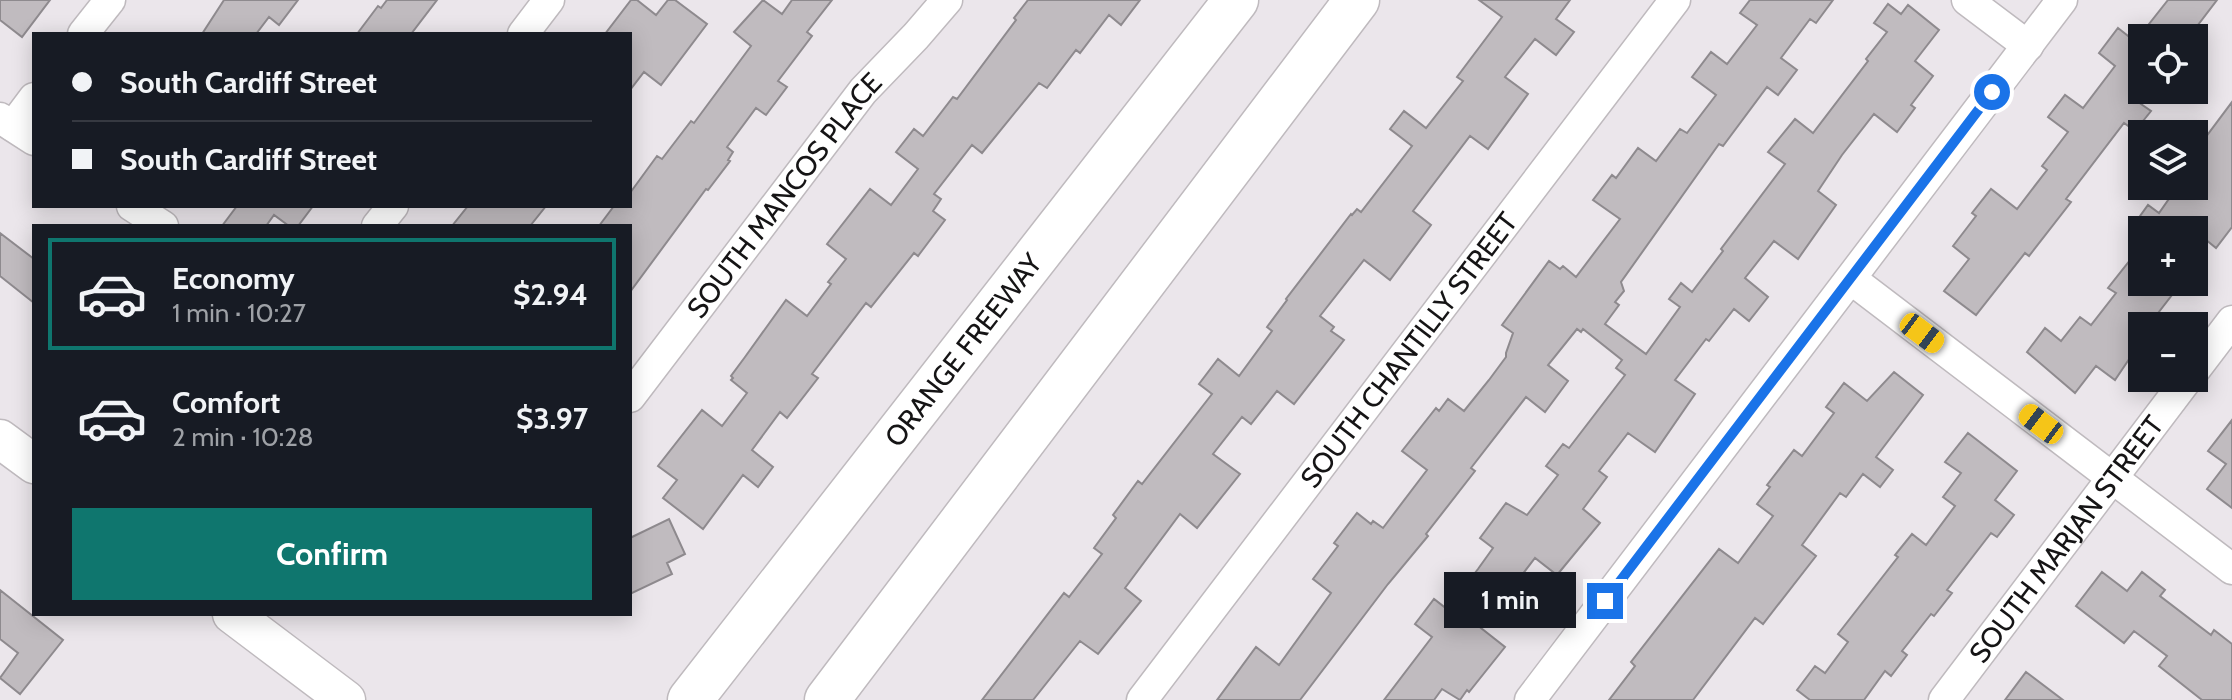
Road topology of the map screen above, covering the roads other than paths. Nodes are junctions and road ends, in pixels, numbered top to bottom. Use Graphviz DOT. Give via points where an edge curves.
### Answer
graph roads {
  1 [pos="110,0"];
  2 [pos="549,0"];
  3 [pos="947,0"];
  4 [pos="1236,0"];
  5 [pos="1357,0"];
  6 [pos="1675,0"];
  7 [pos="1967,0"];
  8 [pos="2062,0"];
  9 [pos="85,32"];
  10 [pos="525,32"];
  11 [pos="2028,46"];
  12 [pos="32,101"];
  13 [pos="16,128"];
  14 [pos="135,208"];
  15 [pos="391,208"];
  16 [pos="160,224"];
  17 [pos="379,224"];
  18 [pos="1851,279"];
  19 [pos="2232,321"];
  20 [pos="2208,353"];
  21 [pos="2177,392"];
  22 [pos="632,394"];
  23 [pos="0,439"];
  24 [pos="32,463"];
  25 [pos="2112,478"];
  26 [pos="2232,569"];
  27 [pos="235,616"];
  28 [pos="346,700"];
  29 [pos="690,700"];
  30 [pos="827,700"];
  31 [pos="1142,700"];
  32 [pos="1530,700"];
  33 [pos="1944,700"];
  1 -- 9 [label="street"];
  2 -- 10 [label="street"];
  3 -- 22 [label="street, SOUTH MANCOS PLACE" via="843,116"];
  4 -- 29 [label="highway, ORANGE FREEWAY"];
  5 -- 30 [label="highway"];
  6 -- 31 [label="street, SOUTH CHANTILLY STREET"];
  7 -- 11 [label="street"];
  8 -- 11 [label="street"];
  11 -- 18 [label="street"];
  12 -- 13 [label="street"];
  14 -- 16 [label="street"];
  15 -- 17 [label="street"];
  18 -- 25 [label="street"];
  18 -- 32 [label="street"];
  19 -- 20 [label="street"];
  21 -- 25 [label="street, SOUTH MARJAN STREET"];
  23 -- 24 [label="street"];
  25 -- 26 [label="street"];
  25 -- 33 [label="street, SOUTH MARJAN STREET"];
  27 -- 28 [label="street"];
}
